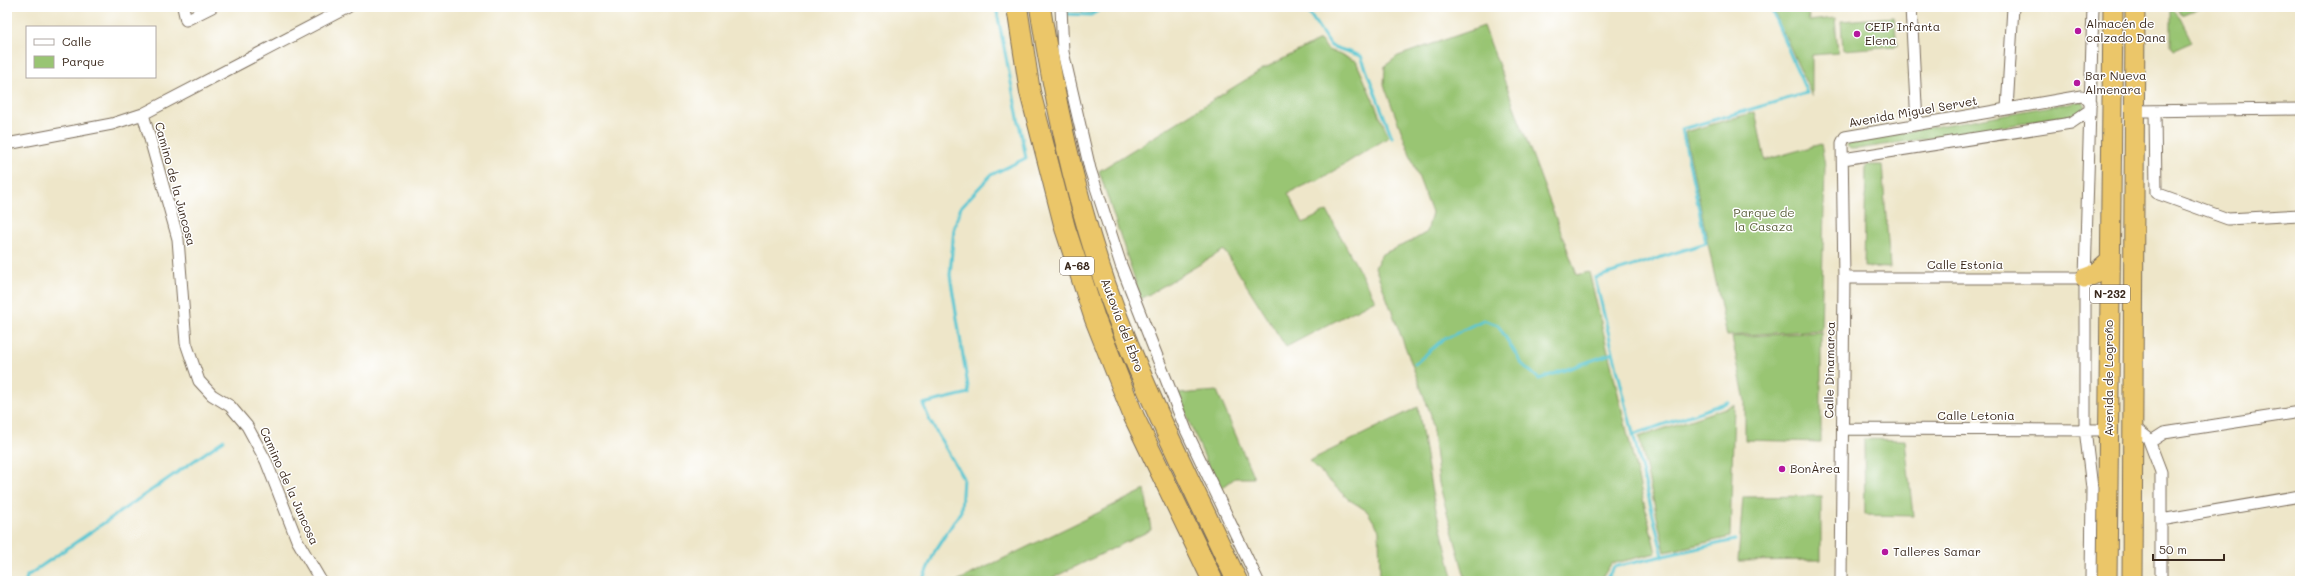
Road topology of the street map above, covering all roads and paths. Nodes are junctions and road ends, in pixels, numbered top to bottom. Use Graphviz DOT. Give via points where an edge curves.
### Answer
graph roads {
  1 [pos="183,7"];
  2 [pos="212,7"];
  3 [pos="348,7"];
  4 [pos="1017,7"];
  5 [pos="1040,7"];
  6 [pos="1061,7"];
  7 [pos="1911,7"];
  8 [pos="2013,7"];
  9 [pos="2093,7"];
  10 [pos="2136,7"];
  11 [pos="2111,11"];
  12 [pos="2090,106"];
  13 [pos="2007,109"];
  14 [pos="2300,109"];
  15 [pos="2155,110"];
  16 [pos="2134,111"];
  17 [pos="143,114"];
  18 [pos="2071,123"];
  19 [pos="1918,124"];
  20 [pos="2090,132"];
  21 [pos="7,144"];
  22 [pos="1842,159"];
  23 [pos="2300,216"];
  24 [pos="2110,260"];
  25 [pos="1844,278"];
  26 [pos="2085,278"];
  27 [pos="2110,296"];
  28 [pos="2300,412"];
  29 [pos="2134,427"];
  30 [pos="1842,429"];
  31 [pos="2085,429"];
  32 [pos="2109,430"];
  33 [pos="2150,442"];
  34 [pos="2300,496"];
  35 [pos="2161,520"];
  36 [pos="2099,540"];
  37 [pos="321,581"];
  38 [pos="1213,581"];
  39 [pos="1237,581"];
  40 [pos="1258,581"];
  41 [pos="1842,581"];
  42 [pos="2091,581"];
  43 [pos="2108,581"];
  44 [pos="2132,581"];
  45 [pos="2161,581"];
  1 -- 2 [label="street" via="186,20"];
  3 -- 17 [label="street"];
  4 -- 38 [label="highway, Autovía del Ebro / A-68" via="1030,92 1065,228 1095,319 1134,417"];
  5 -- 39 [label="highway, Autovía del Ebro / A-68" via="1053,89 1086,221 1116,314 1155,409"];
  6 -- 40 [label="street" via="1063,52 1090,169 1121,265 1186,430"];
  7 -- 19 [label="street"];
  8 -- 13 [label="street"];
  9 -- 12 [label="street"];
  10 -- 16 [label="highway, Avenida de Logroño / N-232"];
  11 -- 24 [label="highway, Avenida de Logroño / N-232"];
  12 -- 13 [label="street, Avenida Miguel Servet" via="2086,97 2081,96"];
  12 -- 18 [label="street"];
  12 -- 20 [label="street"];
  13 -- 19 [label="street, Avenida Miguel Servet"];
  14 -- 15 [label="street"];
  15 -- 16 [label="street"];
  15 -- 23 [label="street" via="2156,193 2228,219"];
  16 -- 29 [label="highway, Avenida de Logroño / N-232"];
  17 -- 21 [label="street" via="112,124"];
  17 -- 37 [label="street, Camino de la Juncosa" via="178,239 186,343 199,381 212,395 230,406 247,426 266,461 298,540"];
  18 -- 20 [label="street"];
  18 -- 22 [label="street"];
  19 -- 22 [label="street, Avenida Miguel Servet" via="1845,137 1842,143"];
  20 -- 26 [label="street"];
  22 -- 25 [label="street, Calle Dinamarca"];
  24 -- 26 [label="highway" via="2093,275"];
  24 -- 27 [label="highway, Avenida de Logroño / N-232"];
  25 -- 26 [label="street, Calle Estonia"];
  25 -- 30 [label="street, Calle Dinamarca"];
  26 -- 27 [label="highway"];
  26 -- 31 [label="street"];
  27 -- 32 [label="highway, Avenida de Logroño / N-232"];
  28 -- 33 [label="street" via="2164,433"];
  29 -- 33 [label="street"];
  29 -- 44 [label="highway, Avenida de Logroño / N-232"];
  30 -- 31 [label="street, Calle Letonia"];
  30 -- 41 [label="street, Calle Dinamarca"];
  31 -- 32 [label="street, Calle Letonia"];
  31 -- 36 [label="street"];
  32 -- 36 [label="highway, Avenida de Logroño / N-232"];
  33 -- 35 [label="street" via="2161,472"];
  34 -- 35 [label="street"];
  35 -- 45 [label="street"];
  36 -- 42 [label="street"];
  36 -- 43 [label="highway, Avenida de Logroño / N-232"];
}
